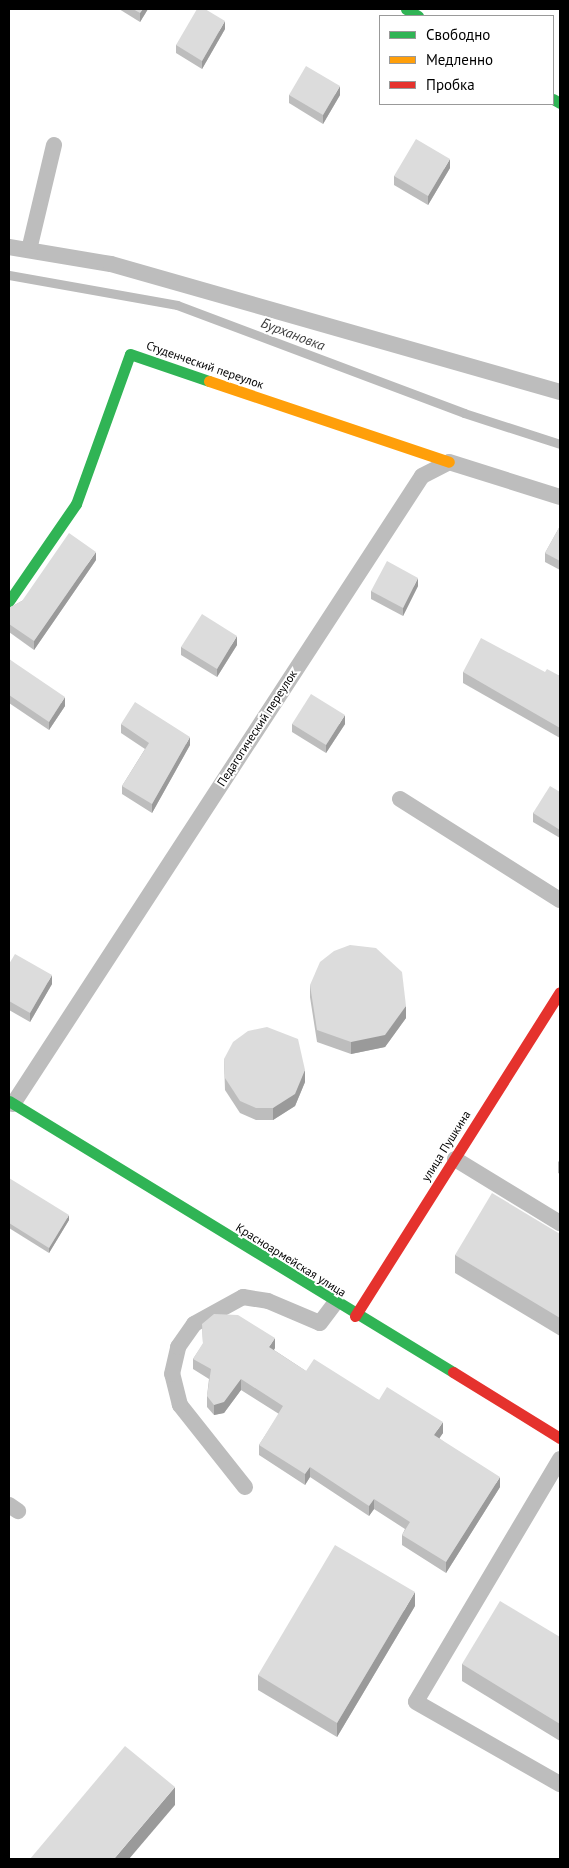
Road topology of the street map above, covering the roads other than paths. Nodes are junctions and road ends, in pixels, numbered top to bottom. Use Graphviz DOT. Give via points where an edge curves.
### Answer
graph roads {
  1 [pos="54,145"];
  2 [pos="9,247"];
  3 [pos="30,250"];
  4 [pos="560,392"];
  5 [pos="449,462"];
  6 [pos="560,497"];
  7 [pos="9,602"];
  8 [pos="400,799"];
  9 [pos="560,900"];
  10 [pos="560,992"];
  11 [pos="11,1102"];
  12 [pos="455,1159"];
  13 [pos="560,1223"];
  14 [pos="335,1303"];
  15 [pos="355,1316"];
  16 [pos="560,1438"];
  17 [pos="560,1460"];
  18 [pos="244,1487"];
  19 [pos="560,1784"];
  1 -- 3 [label="lane"];
  2 -- 3 [label="lane"];
  3 -- 4 [label="lane" via="111,264"];
  5 -- 6 [label="lane"];
  5 -- 7 [label="street, Студенческий переулок" via="130,354 76,504"];
  5 -- 11 [label="lane, Педагогический переулок" via="422,476"];
  8 -- 9 [label="lane"];
  10 -- 12 [label="street, улица Пушкина"];
  11 -- 14 [label="street, Красноармейская улица"];
  12 -- 13 [label="lane"];
  12 -- 15 [label="street, улица Пушкина"];
  14 -- 15 [label="street, Красноармейская улица"];
  14 -- 18 [label="lane" via="320,1323 268,1301 243,1296 194,1324 178,1347 172,1374 180,1405"];
  15 -- 16 [label="street, Красноармейская улица"];
  17 -- 19 [label="lane" via="416,1702"];
}
